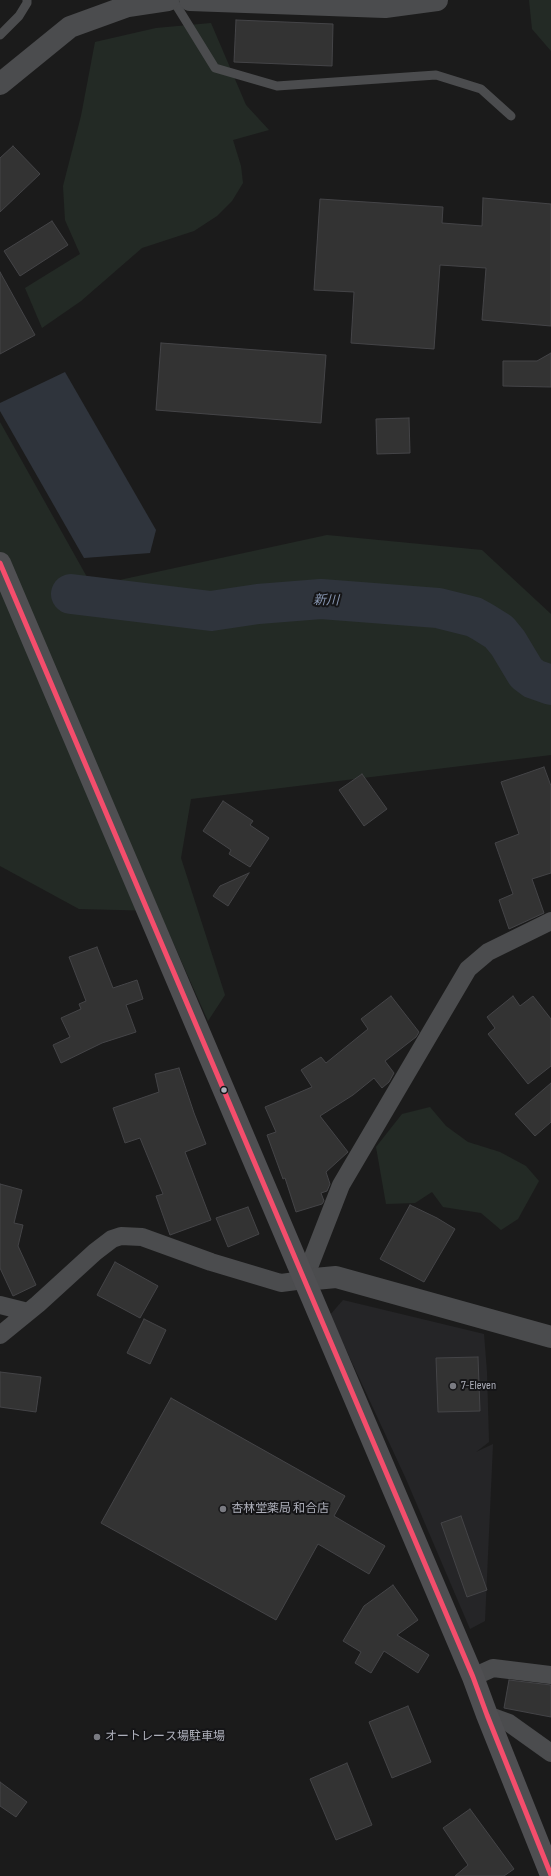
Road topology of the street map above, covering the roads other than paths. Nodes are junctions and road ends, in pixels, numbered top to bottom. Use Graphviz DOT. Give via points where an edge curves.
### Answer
graph roads {
  1 [pos="37,0"];
  2 [pos="168,0"];
  3 [pos="174,0"];
  4 [pos="190,0"];
  5 [pos="437,0"];
  6 [pos="27,2"];
  7 [pos="0,35"];
  8 [pos="0,84"];
  9 [pos="511,116"];
  10 [pos="0,563"];
  11 [pos="551,921"];
  12 [pos="304,1280"];
  13 [pos="0,1306"];
  14 [pos="28,1312"];
  15 [pos="0,1335"];
  16 [pos="551,1337"];
  17 [pos="551,1675"];
  18 [pos="473,1677"];
  19 [pos="487,1715"];
  20 [pos="551,1752"];
  21 [pos="551,1875"];
  1 -- 6 [label="lane"];
  2 -- 8 [label="street" via="128,6 70,27"];
  3 -- 9 [label="lane" via="215,68 277,86 436,75 481,89"];
  4 -- 5 [label="street" via="385,7"];
  6 -- 7 [label="lane" via="19,16"];
  10 -- 12 [label="main road"];
  11 -- 12 [label="street" via="488,952 468,969 341,1185"];
  12 -- 14 [label="street" via="281,1283 142,1238 121,1236 112,1239 95,1252"];
  12 -- 16 [label="street" via="336,1277"];
  12 -- 18 [label="main road"];
  13 -- 14 [label="street"];
  14 -- 15 [label="street"];
  17 -- 18 [label="street" via="493,1668"];
  18 -- 19 [label="main road"];
  19 -- 20 [label="street" via="509,1723"];
  19 -- 21 [label="main road"];
}
